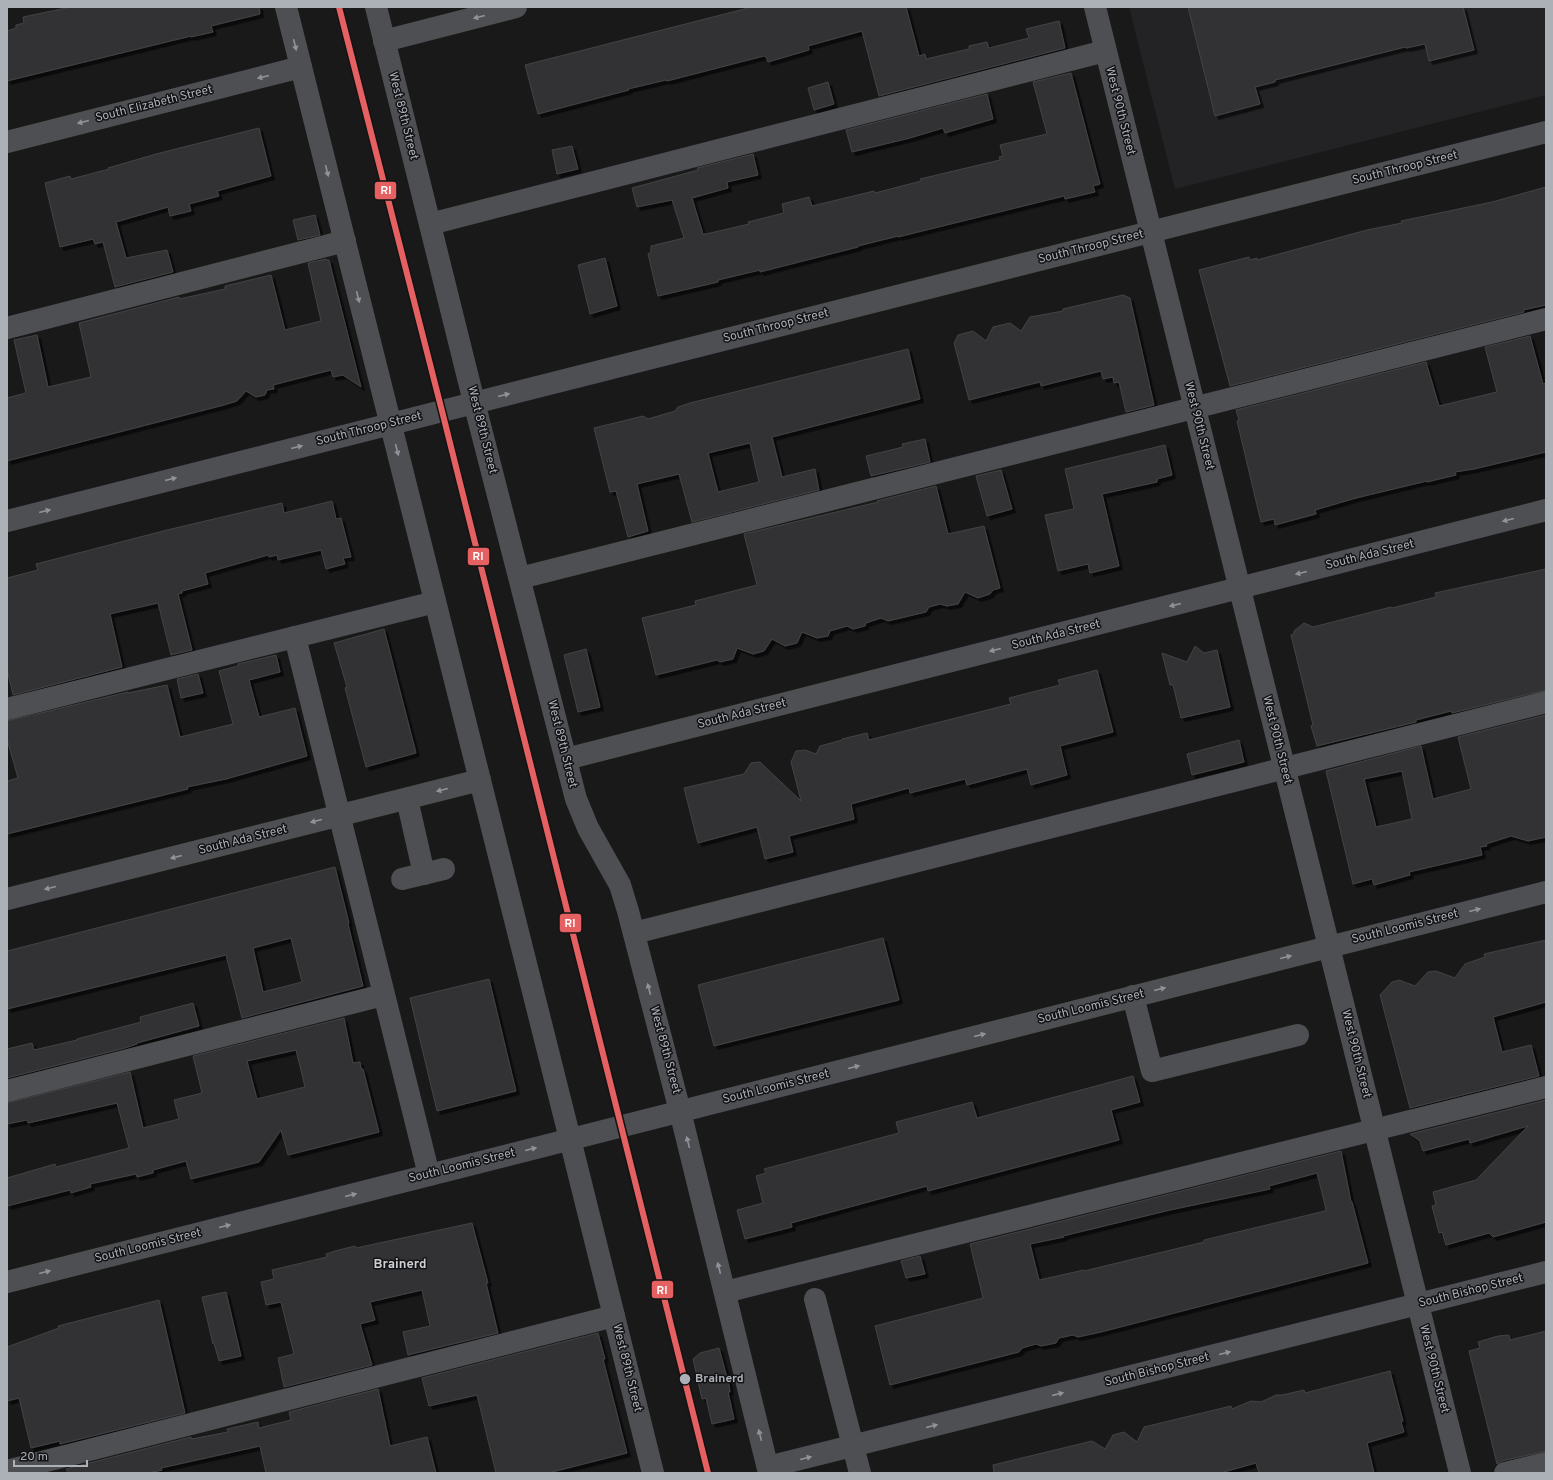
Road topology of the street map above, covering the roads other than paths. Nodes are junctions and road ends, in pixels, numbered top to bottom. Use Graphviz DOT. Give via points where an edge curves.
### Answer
graph roads {
  1 [pos="286,7"];
  2 [pos="376,7"];
  3 [pos="516,7"];
  4 [pos="1094,7"];
  5 [pos="384,41"];
  6 [pos="1106,51"];
  7 [pos="301,67"];
  8 [pos="1546,132"];
  9 [pos="7,142"];
  10 [pos="430,224"];
  11 [pos="1150,232"];
  12 [pos="345,241"];
  13 [pos="1546,319"];
  14 [pos="7,328"];
  15 [pos="474,402"];
  16 [pos="1194,408"];
  17 [pos="390,424"];
  18 [pos="1546,510"];
  19 [pos="7,521"];
  20 [pos="520,578"];
  21 [pos="1239,588"];
  22 [pos="435,602"];
  23 [pos="295,637"];
  24 [pos="1546,702"];
  25 [pos="7,709"];
  26 [pos="566,758"];
  27 [pos="1284,769"];
  28 [pos="480,780"];
  29 [pos="407,799"];
  30 [pos="339,816"];
  31 [pos="402,879"];
  32 [pos="1546,892"];
  33 [pos="7,899"];
  34 [pos="634,932"];
  35 [pos="1329,947"];
  36 [pos="383,995"];
  37 [pos="1133,996"];
  38 [pos="1298,1035"];
  39 [pos="1546,1087"];
  40 [pos="7,1091"];
  41 [pos="680,1111"];
  42 [pos="1374,1130"];
  43 [pos="570,1139"];
  44 [pos="429,1175"];
  45 [pos="1546,1272"];
  46 [pos="7,1282"];
  47 [pos="725,1292"];
  48 [pos="815,1299"];
  49 [pos="1418,1304"];
  50 [pos="614,1316"];
  51 [pos="852,1446"];
  52 [pos="1546,1463"];
  53 [pos="768,1470"];
  54 [pos="7,1471"];
  55 [pos="653,1473"];
  56 [pos="860,1473"];
  57 [pos="1460,1473"];
  58 [pos="1506,1473"];
  1 -- 7 [label="street, West 89th Street, one-way"];
  2 -- 5 [label="street, West 89th Street"];
  3 -- 5 [label="street, one-way"];
  4 -- 6 [label="street, West 90th Street"];
  5 -- 10 [label="street, West 89th Street"];
  6 -- 10 [label="street"];
  6 -- 11 [label="street, West 90th Street"];
  7 -- 9 [label="street, South Elizabeth Street, one-way"];
  7 -- 12 [label="street, West 89th Street, one-way"];
  8 -- 11 [label="street, South Throop Street"];
  10 -- 15 [label="street, West 89th Street"];
  15 -- 11 [label="street, South Throop Street, one-way"];
  11 -- 16 [label="street, West 90th Street"];
  12 -- 14 [label="street"];
  12 -- 17 [label="street, West 89th Street, one-way"];
  13 -- 16 [label="street"];
  15 -- 17 [label="street, South Throop Street"];
  15 -- 20 [label="street, West 89th Street"];
  16 -- 20 [label="street"];
  16 -- 21 [label="street, West 90th Street"];
  19 -- 17 [label="street, South Throop Street, one-way"];
  17 -- 22 [label="street, West 89th Street, one-way"];
  18 -- 21 [label="street, South Ada Street, one-way"];
  20 -- 26 [label="street, West 89th Street"];
  21 -- 26 [label="street, South Ada Street, one-way"];
  21 -- 27 [label="street, West 90th Street"];
  22 -- 23 [label="street"];
  22 -- 28 [label="street, West 89th Street"];
  23 -- 25 [label="street"];
  23 -- 30 [label="street"];
  24 -- 27 [label="street"];
  26 -- 34 [label="street, West 89th Street" via="576,798 588,828 620,885"];
  27 -- 34 [label="street"];
  27 -- 35 [label="street, West 90th Street"];
  28 -- 29 [label="street, South Ada Street, one-way"];
  28 -- 43 [label="street, West 89th Street"];
  29 -- 30 [label="street, South Ada Street"];
  29 -- 31 [label="street" via="434,871"];
  30 -- 33 [label="street, South Ada Street, one-way"];
  30 -- 36 [label="street"];
  35 -- 32 [label="street, South Loomis Street, one-way"];
  41 -- 34 [label="street, West 89th Street, one-way"];
  37 -- 35 [label="street, South Loomis Street, one-way"];
  35 -- 42 [label="street, West 90th Street"];
  36 -- 40 [label="street"];
  36 -- 44 [label="street"];
  37 -- 38 [label="street" via="1152,1071"];
  41 -- 37 [label="street, South Loomis Street, one-way"];
  39 -- 42 [label="street"];
  41 -- 43 [label="street, South Loomis Street"];
  47 -- 41 [label="street, West 89th Street, one-way"];
  42 -- 47 [label="street"];
  42 -- 49 [label="street, West 90th Street"];
  44 -- 43 [label="street, South Loomis Street, one-way"];
  43 -- 50 [label="street, West 89th Street"];
  46 -- 44 [label="street, South Loomis Street, one-way"];
  45 -- 49 [label="street, South Bishop Street"];
  53 -- 47 [label="street, West 89th Street, one-way"];
  48 -- 51 [label="street"];
  51 -- 49 [label="street, South Bishop Street, one-way"];
  49 -- 57 [label="street, West 90th Street"];
  50 -- 54 [label="street"];
  50 -- 55 [label="street, West 89th Street"];
  53 -- 51 [label="street, South Bishop Street, one-way"];
  51 -- 56 [label="street"];
  52 -- 58 [label="street"];
}
